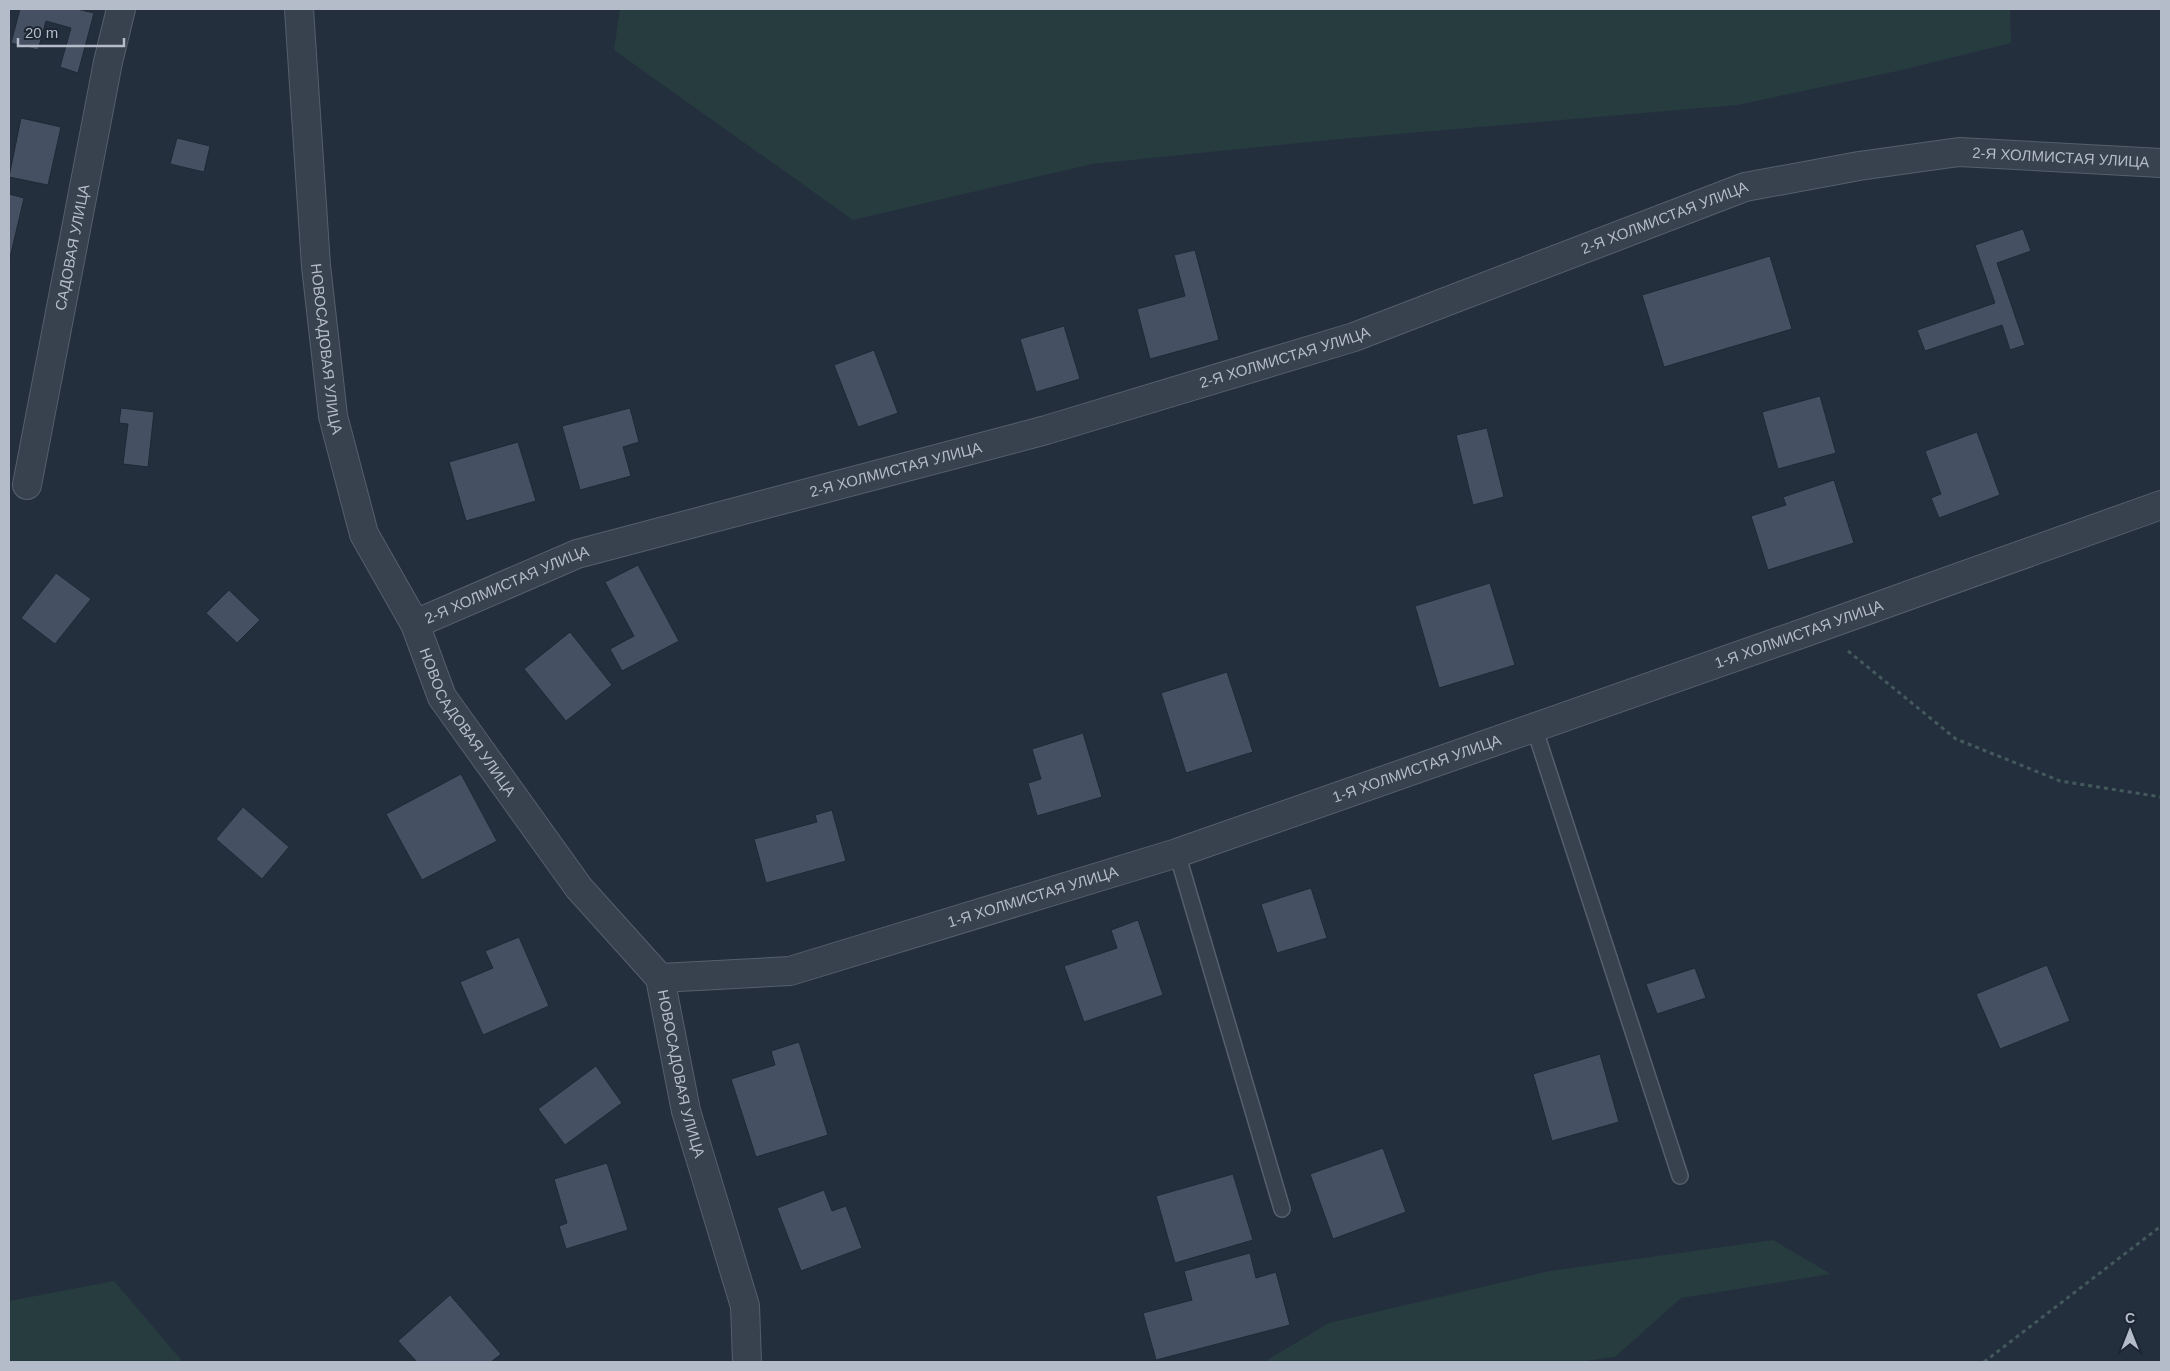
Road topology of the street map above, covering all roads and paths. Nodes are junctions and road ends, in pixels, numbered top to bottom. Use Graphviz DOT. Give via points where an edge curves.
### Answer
graph roads {
  1 [pos="121,9"];
  2 [pos="299,9"];
  3 [pos="2161,162"];
  4 [pos="27,485"];
  5 [pos="2161,505"];
  6 [pos="415,624"];
  7 [pos="1809,631"];
  8 [pos="1534,727"];
  9 [pos="2161,797"];
  10 [pos="1177,852"];
  11 [pos="660,978"];
  12 [pos="1680,1176"];
  13 [pos="1282,1210"];
  14 [pos="2161,1226"];
  15 [pos="747,1362"];
  16 [pos="1984,1362"];
  1 -- 4 [label="street, САДОВАЯ УЛИЦА"];
  2 -- 6 [label="street, НОВОСАДОВАЯ УЛИЦА" via="316,266 332,416 364,534"];
  3 -- 6 [label="street, 2-Я ХОЛМИСТАЯ УЛИЦА" via="1958,152 1745,187 1354,337 1046,430 578,554"];
  5 -- 7 [label="street, 1-Я ХОЛМИСТАЯ УЛИЦА"];
  6 -- 11 [label="street, НОВОСАДОВАЯ УЛИЦА" via="442,697 579,888"];
  7 -- 8 [label="street, 1-Я ХОЛМИСТАЯ УЛИЦА"];
  7 -- 9 [label="path" via="1852,654 1956,739 2060,781"];
  8 -- 10 [label="street, 1-Я ХОЛМИСТАЯ УЛИЦА"];
  8 -- 12 [label="lane"];
  10 -- 11 [label="street, 1-Я ХОЛМИСТАЯ УЛИЦА" via="790,971"];
  10 -- 13 [label="lane"];
  11 -- 15 [label="street, НОВОСАДОВАЯ УЛИЦА" via="686,1111 745,1306"];
  14 -- 16 [label="path"];
}
